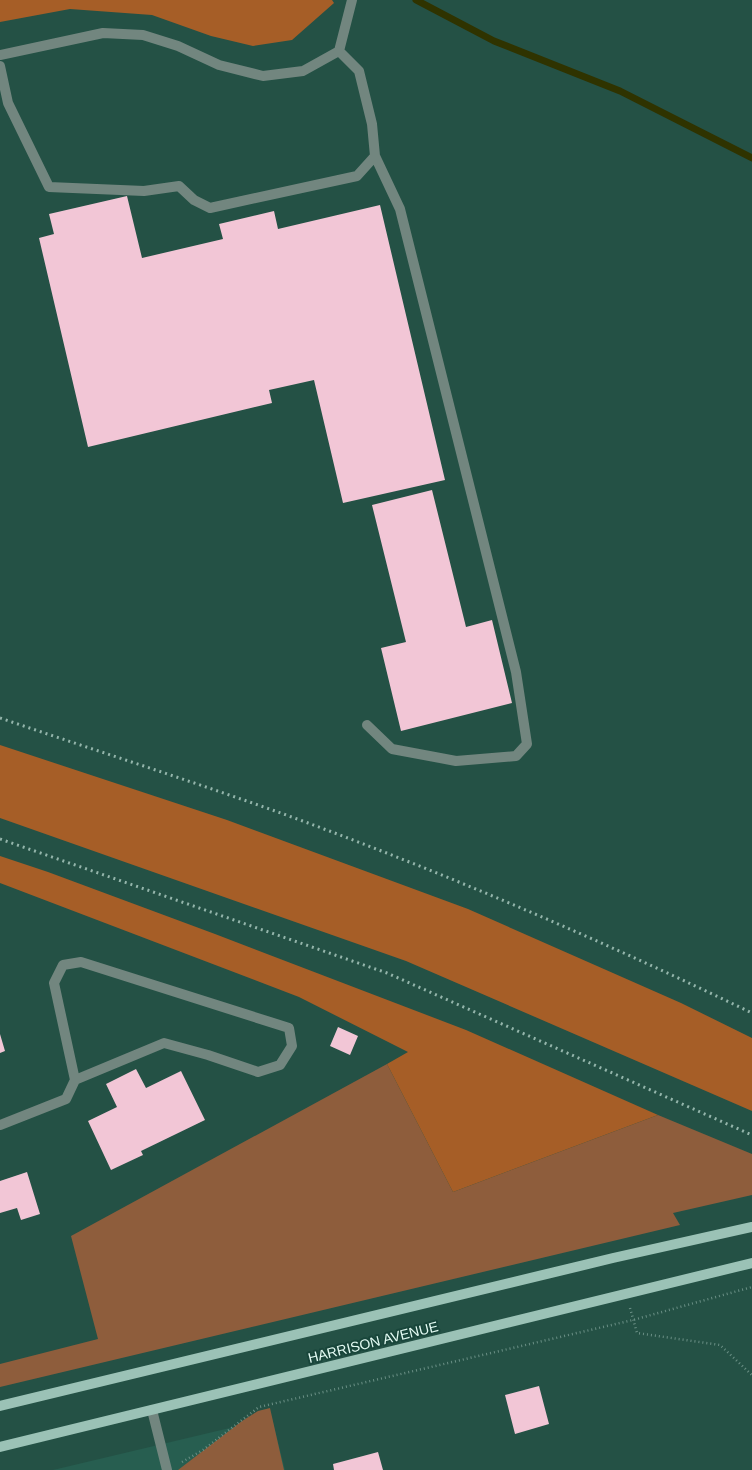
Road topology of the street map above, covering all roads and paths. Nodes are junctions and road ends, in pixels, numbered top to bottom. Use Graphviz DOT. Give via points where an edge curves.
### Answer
graph roads {
  1 [pos="352,0"];
  2 [pos="339,51"];
  3 [pos="0,55"];
  4 [pos="0,66"];
  5 [pos="375,156"];
  6 [pos="367,725"];
  7 [pos="75,1080"];
  8 [pos="0,1125"];
  9 [pos="752,1227"];
  10 [pos="752,1263"];
  11 [pos="752,1287"];
  12 [pos="628,1305"];
  13 [pos="633,1320"];
  14 [pos="752,1375"];
  15 [pos="0,1406"];
  16 [pos="152,1410"];
  17 [pos="0,1447"];
  18 [pos="167,1469"];
  1 -- 2 [label="street"];
  2 -- 3 [label="street" via="303,70 263,76 219,65 178,46 143,34 103,33"];
  2 -- 5 [label="street" via="359,71 372,124"];
  4 -- 5 [label="street" via="8,103 49,187 144,191 178,186 194,200 210,208 357,176"];
  5 -- 6 [label="street" via="400,209 516,672 527,744 516,756 456,761 392,749"];
  7 -- 7 [label="street" via="54,983 63,965 81,962 289,1028 292,1046 280,1065 258,1072 208,1055 164,1044"];
  7 -- 8 [label="street" via="66,1099"];
  9 -- 15 [label="main road, HARRISON AVENUE"];
  10 -- 16 [label="main road, HARRISON AVENUE"];
  11 -- 13 [label="path"];
  12 -- 13 [label="path"];
  13 -- 14 [label="path" via="637,1333 720,1344"];
  13 -- 18 [label="path" via="259,1407 203,1450"];
  16 -- 17 [label="main road, HARRISON AVENUE"];
  16 -- 18 [label="street"];
}
